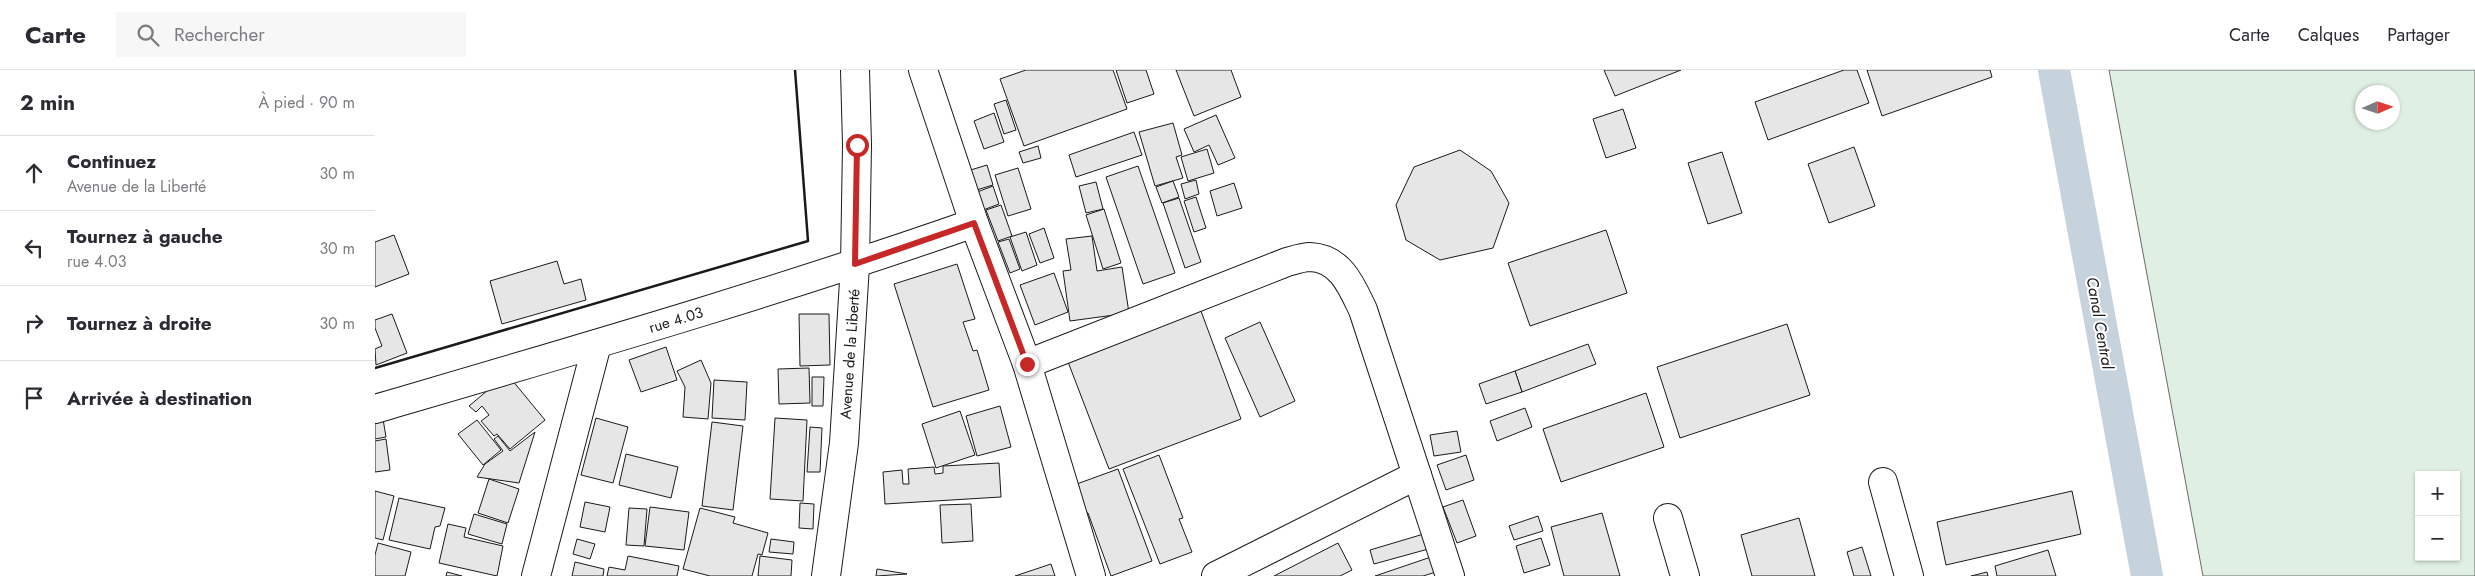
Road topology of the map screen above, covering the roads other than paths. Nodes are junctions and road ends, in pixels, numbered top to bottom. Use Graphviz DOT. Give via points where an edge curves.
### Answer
graph roads {
  1 [pos="855,70"];
  2 [pos="923,70"];
  3 [pos="974,223"];
  4 [pos="855,264"];
  5 [pos="597,344"];
  6 [pos="1027,364"];
  7 [pos="375,409"];
  8 [pos="1417,475"];
  9 [pos="1883,482"];
  10 [pos="1667,518"];
  11 [pos="536,576"];
  12 [pos="826,576"];
  13 [pos="1091,576"];
  14 [pos="1216,576"];
  15 [pos="1450,576"];
  16 [pos="1685,576"];
  17 [pos="1909,576"];
  1 -- 4 [label="street, Avenue de la Liberté"];
  2 -- 3 [label="street"];
  3 -- 4 [label="street, rue 4.03"];
  3 -- 6 [label="street"];
  4 -- 5 [label="street, rue 4.03"];
  4 -- 12 [label="street, Avenue de la Liberté" via="844,443"];
  5 -- 7 [label="street, rue 4.03"];
  5 -- 11 [label="street"];
  6 -- 8 [label="street" via="1287,262 1311,257 1326,261 1345,273 1363,310"];
  6 -- 13 [label="street"];
  8 -- 14 [label="street"];
  8 -- 15 [label="street"];
  9 -- 17 [label="street"];
  10 -- 16 [label="street"];
}
